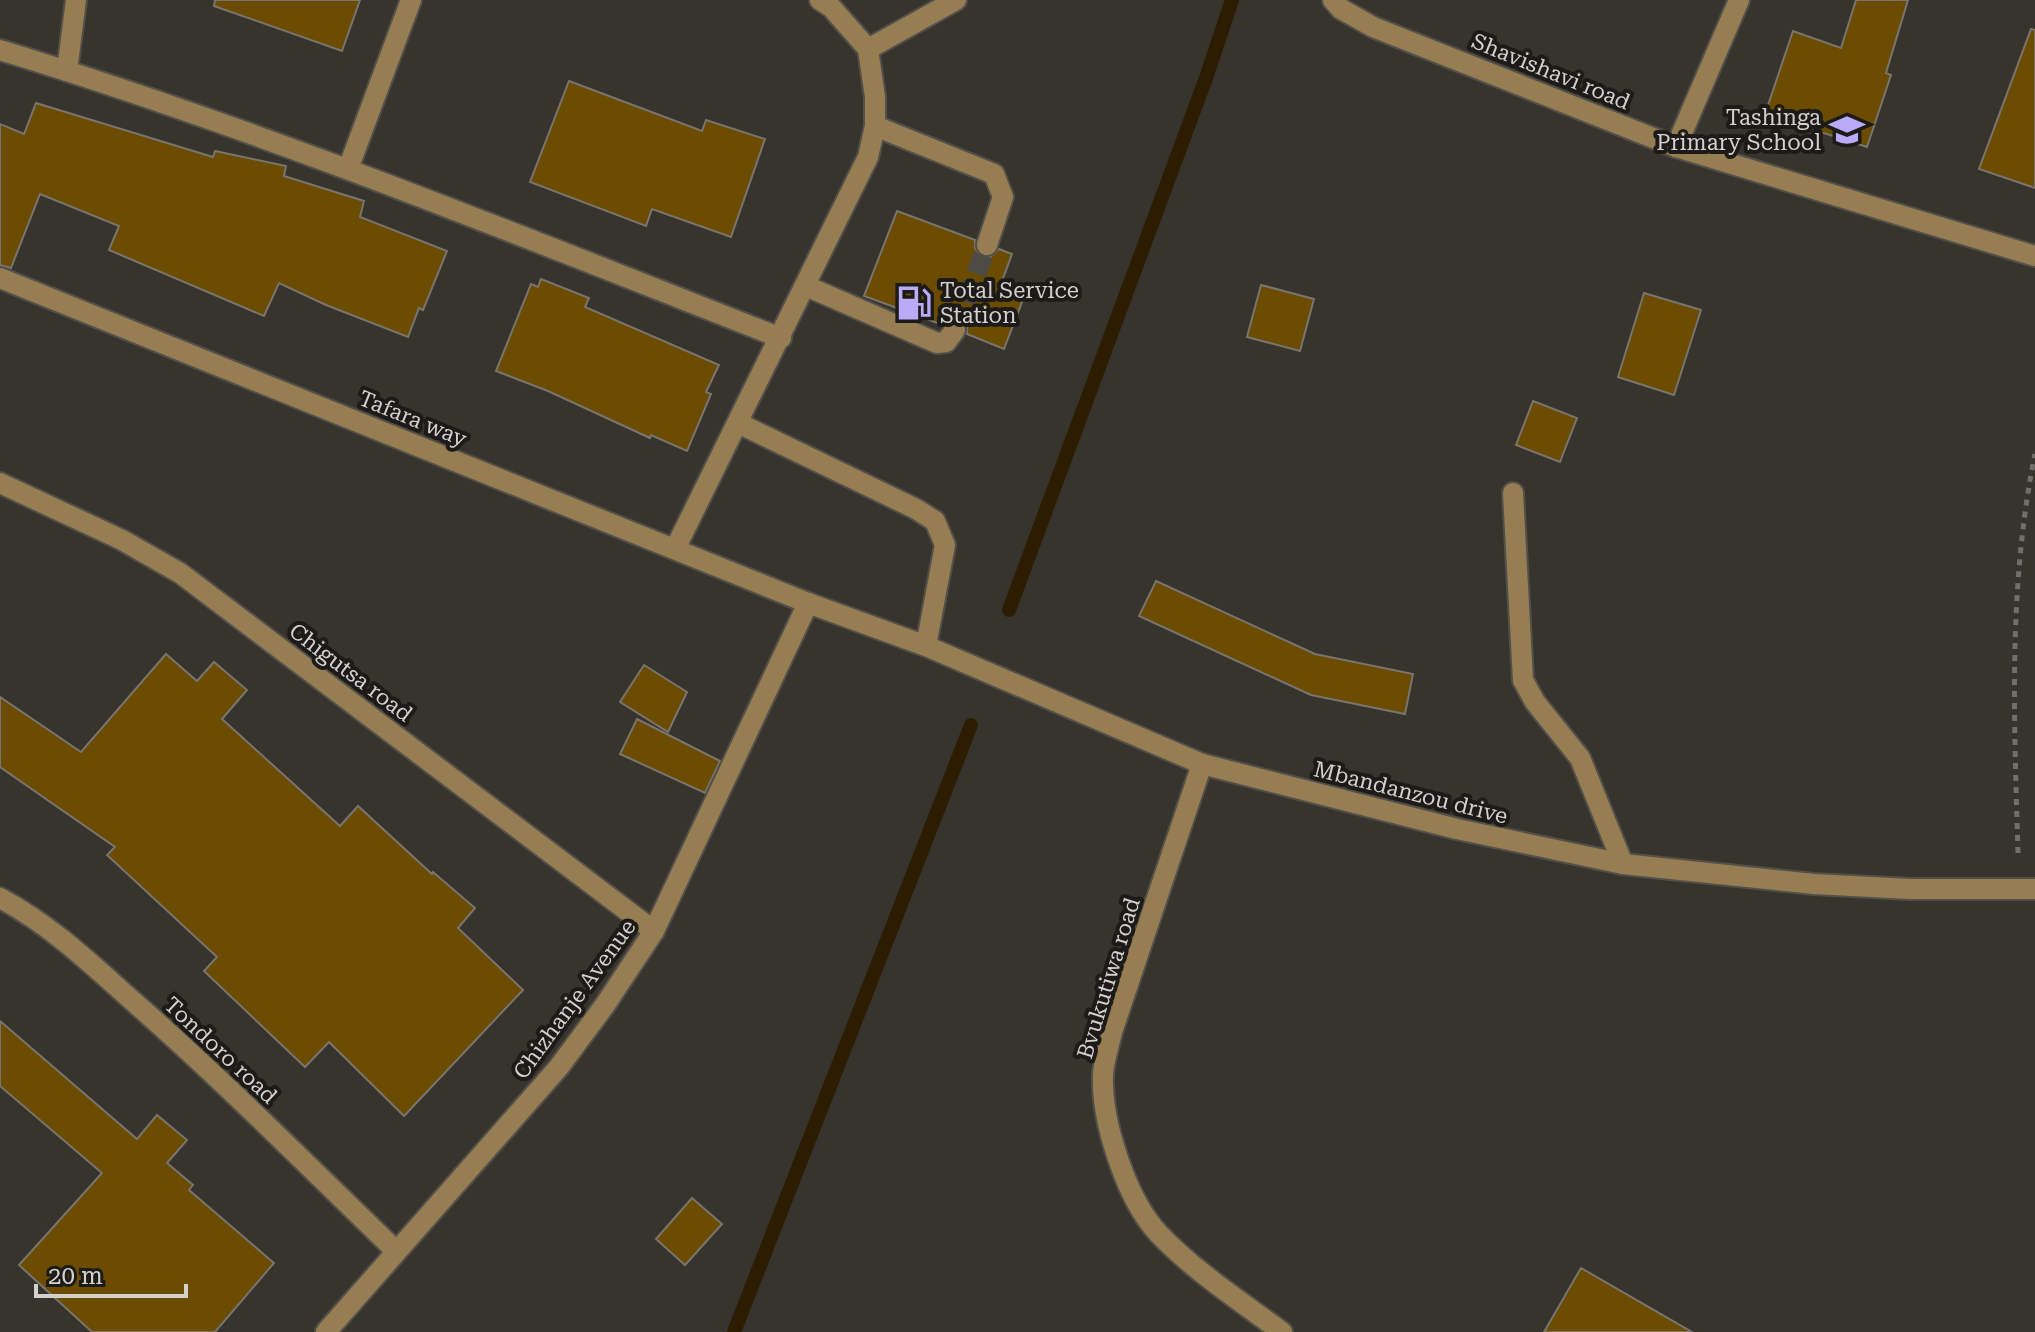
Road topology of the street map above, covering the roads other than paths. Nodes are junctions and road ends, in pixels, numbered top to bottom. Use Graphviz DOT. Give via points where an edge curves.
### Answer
graph roads {
  1 [pos="76,0"];
  2 [pos="411,0"];
  3 [pos="820,0"];
  4 [pos="956,0"];
  5 [pos="1333,0"];
  6 [pos="1739,0"];
  7 [pos="868,49"];
  8 [pos="0,50"];
  9 [pos="67,71"];
  10 [pos="875,126"];
  11 [pos="1676,147"];
  12 [pos="348,169"];
  13 [pos="987,245"];
  14 [pos="2035,256"];
  15 [pos="0,278"];
  16 [pos="806,286"];
  17 [pos="955,330"];
  18 [pos="781,338"];
  19 [pos="738,423"];
  20 [pos="0,483"];
  21 [pos="1513,493"];
  22 [pos="675,549"];
  23 [pos="808,603"];
  24 [pos="926,646"];
  25 [pos="1202,764"];
  26 [pos="1623,864"];
  27 [pos="2027,889"];
  28 [pos="0,898"];
  29 [pos="654,931"];
  30 [pos="396,1251"];
  31 [pos="326,1332"];
  32 [pos="1282,1332"];
  1 -- 9 [label="street"];
  2 -- 12 [label="street"];
  3 -- 7 [label="street"];
  4 -- 7 [label="street"];
  5 -- 11 [label="street, Shavishavi road" via="1373,27"];
  6 -- 11 [label="street"];
  7 -- 10 [label="street"];
  8 -- 9 [label="street"];
  9 -- 12 [label="street"];
  10 -- 13 [label="street" via="994,174 1003,197"];
  10 -- 16 [label="street" via="868,157"];
  11 -- 14 [label="street, Shavishavi road"];
  12 -- 18 [label="street"];
  15 -- 22 [label="street, Tafara way"];
  16 -- 17 [label="street" via="937,343 946,342"];
  16 -- 18 [label="street"];
  18 -- 19 [label="street"];
  19 -- 22 [label="street"];
  19 -- 24 [label="street" via="935,521 945,545"];
  20 -- 29 [label="street, Chigutsa road" via="180,573"];
  21 -- 26 [label="street" via="1523,680 1580,758"];
  22 -- 23 [label="street, Tafara way"];
  23 -- 24 [label="street, Mbandanzou drive"];
  23 -- 29 [label="street, Chizhanje Avenue"];
  24 -- 25 [label="street, Mbandanzou drive"];
  25 -- 26 [label="street, Mbandanzou drive" via="1457,829"];
  25 -- 32 [label="street, Bvukutiwa road" via="1112,1032 1103,1074 1107,1117 1122,1168 1157,1231"];
  26 -- 27 [label="street, Mbandanzou drive" via="1814,884"];
  28 -- 30 [label="street, Tondoro road" via="60,936 189,1051"];
  29 -- 30 [label="street, Chizhanje Avenue" via="559,1067"];
  30 -- 31 [label="street, Chizhanje Avenue"];
}
